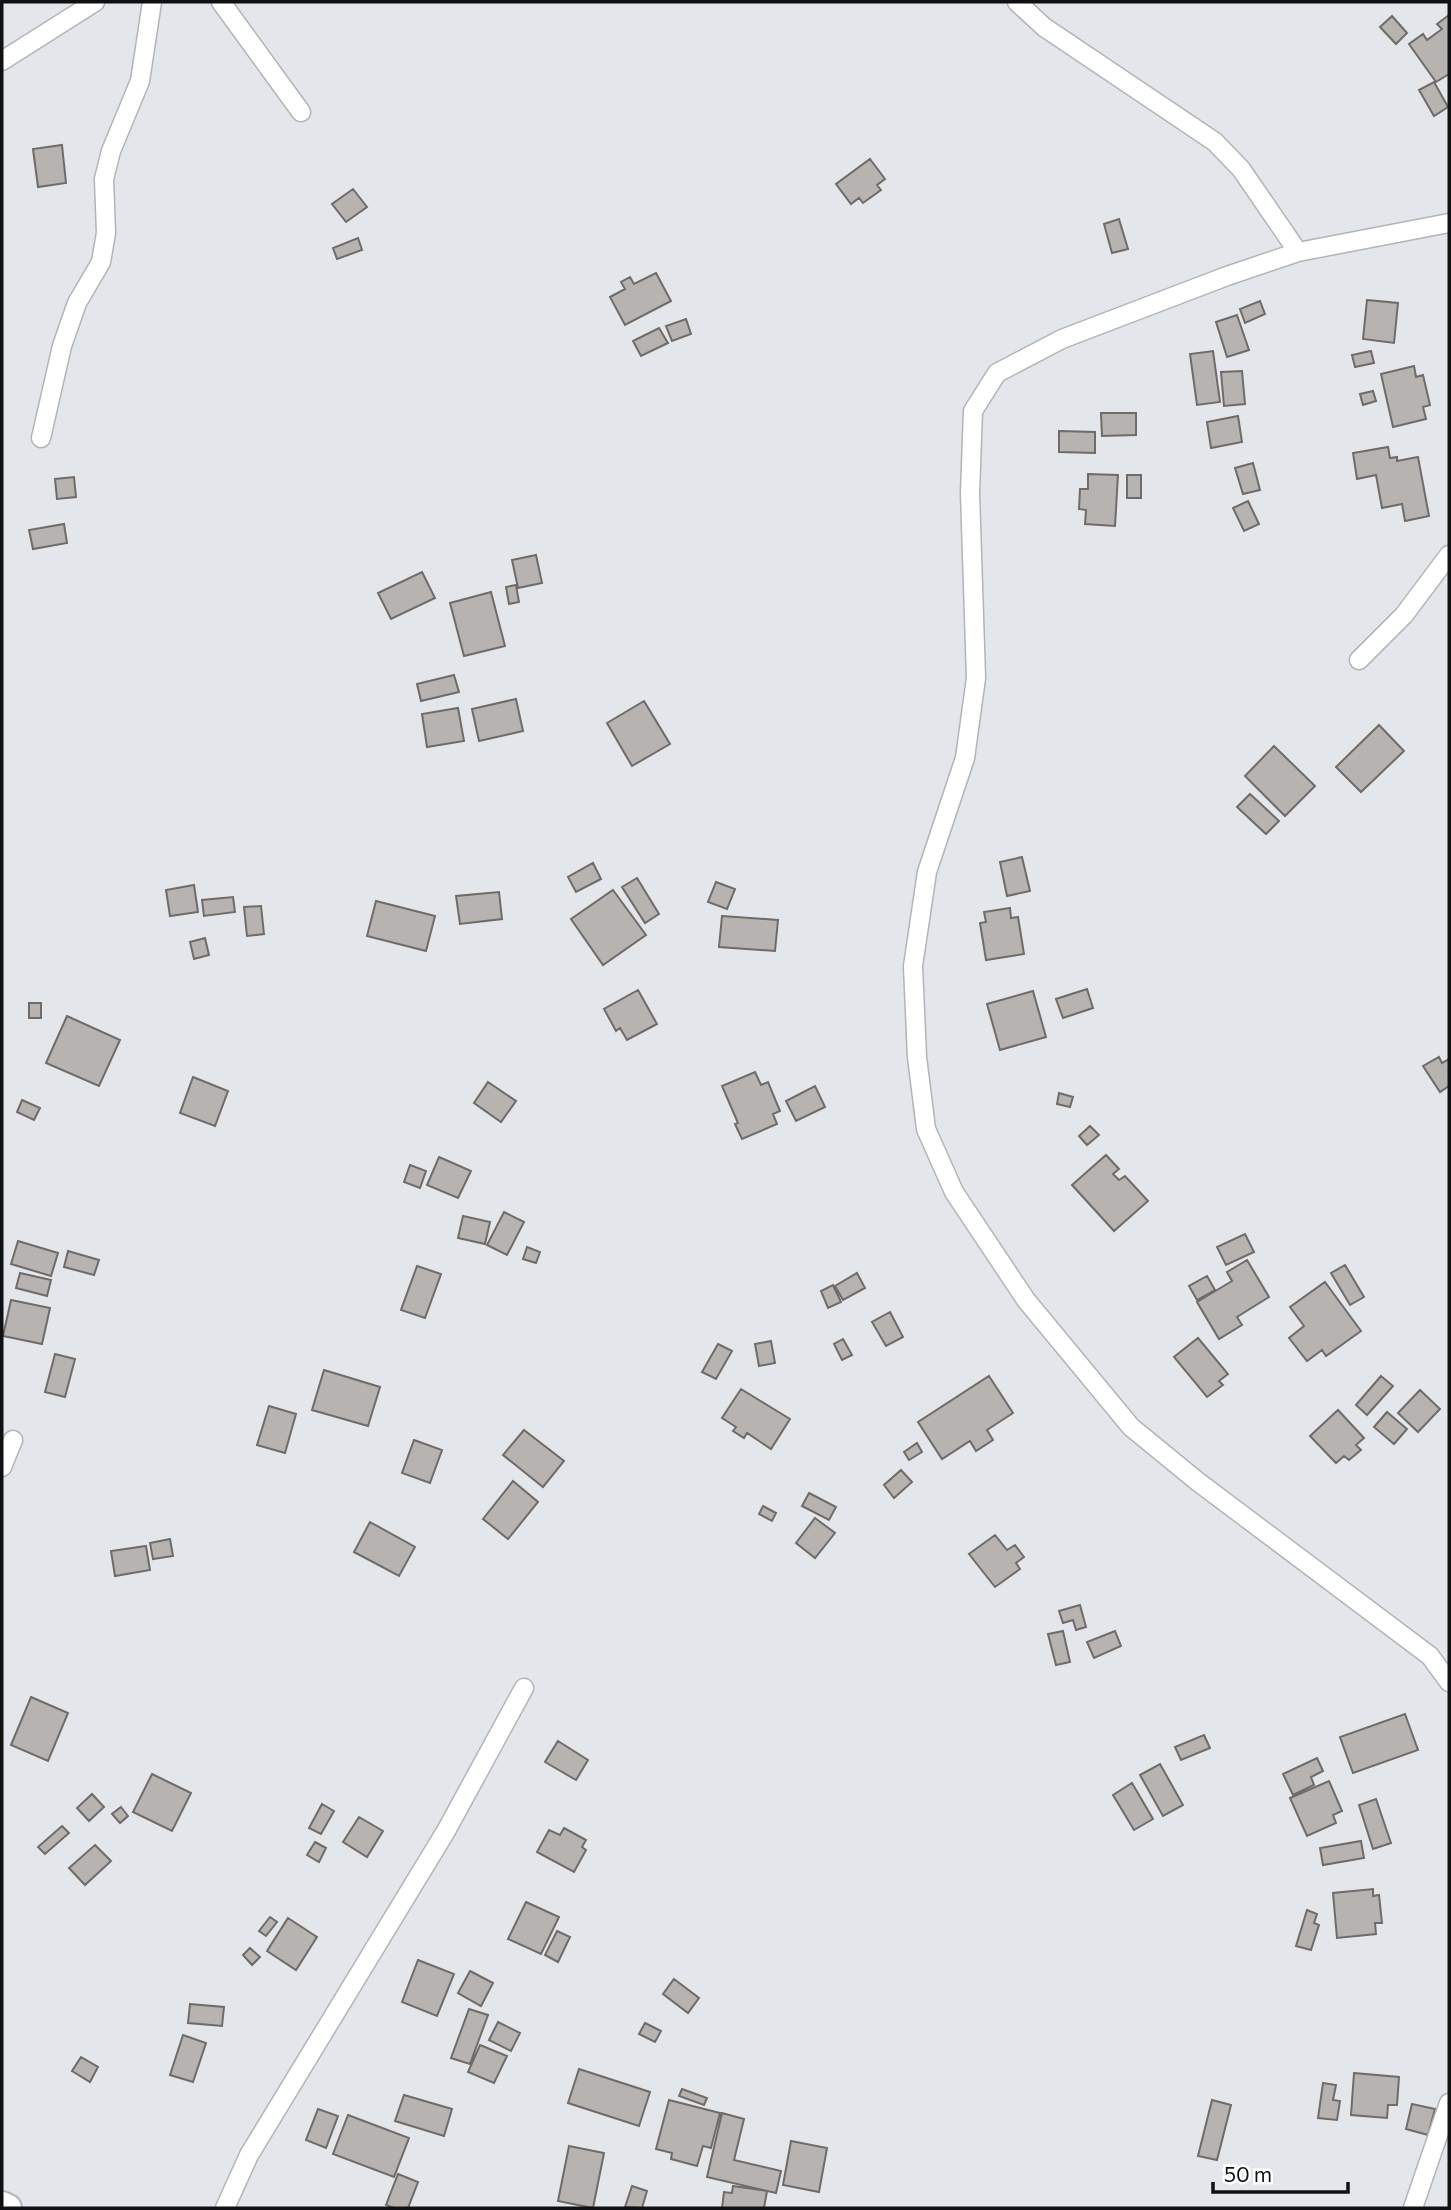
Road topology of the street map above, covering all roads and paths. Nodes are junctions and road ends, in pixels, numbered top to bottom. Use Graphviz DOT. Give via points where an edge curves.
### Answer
graph roads {
  1 [pos="95,2"];
  2 [pos="152,2"];
  3 [pos="221,2"];
  4 [pos="1017,2"];
  5 [pos="2,61"];
  6 [pos="301,112"];
  7 [pos="1449,223"];
  8 [pos="1298,252"];
  9 [pos="41,438"];
  10 [pos="1449,555"];
  11 [pos="1359,660"];
  12 [pos="13,1440"];
  13 [pos="2,1468"];
  14 [pos="1449,1682"];
  15 [pos="524,1688"];
  16 [pos="1449,2103"];
  17 [pos="2,2205"];
  18 [pos="8,2208"];
  19 [pos="225,2208"];
  20 [pos="1413,2208"];
  1 -- 5 [label="street"];
  2 -- 9 [label="street" via="139,81 104,179 106,233 101,262 77,303 62,346"];
  3 -- 6 [label="street"];
  4 -- 8 [label="street" via="1044,27 1215,142 1241,169"];
  7 -- 8 [label="street"];
  8 -- 14 [label="street" via="1062,339 997,373 973,411 970,493 976,678 965,758 928,872 913,966 917,1057 926,1129 954,1192 1026,1300 1131,1427 1430,1656"];
  10 -- 11 [label="street" via="1404,615"];
  12 -- 13 [label="street"];
  15 -- 19 [label="street" via="446,1830 249,2155"];
  16 -- 20 [label="street"];
  17 -- 18 [label="main road"];
}
